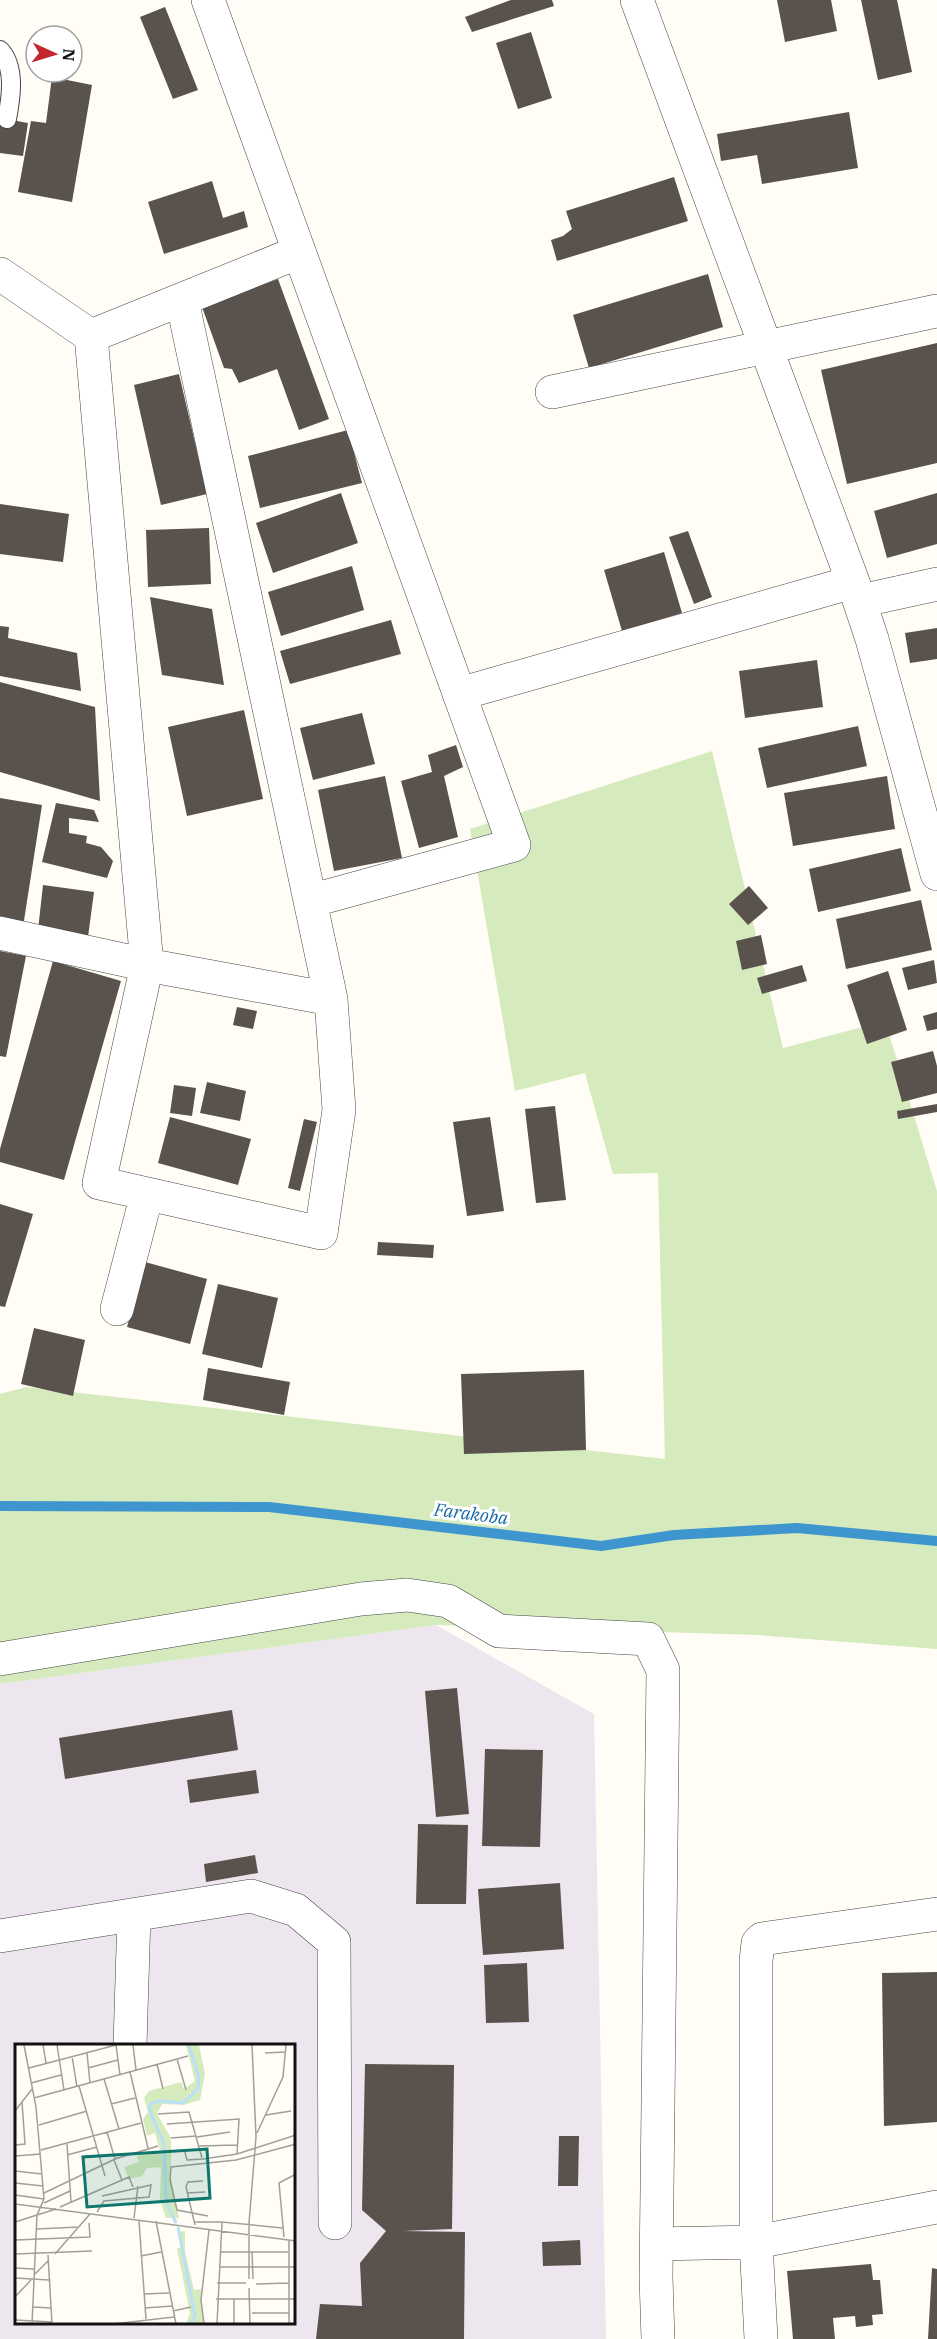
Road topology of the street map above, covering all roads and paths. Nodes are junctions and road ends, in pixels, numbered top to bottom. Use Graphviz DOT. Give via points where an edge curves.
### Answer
graph roads {
  1 [pos="208,0"];
  2 [pos="637,0"];
  3 [pos="0,50"];
  4 [pos="7,119"];
  5 [pos="299,252"];
  6 [pos="0,274"];
  7 [pos="182,300"];
  8 [pos="937,311"];
  9 [pos="91,336"];
  10 [pos="766,347"];
  11 [pos="552,392"];
  12 [pos="937,584"];
  13 [pos="856,592"];
  14 [pos="459,694"];
  15 [pos="937,874"];
  16 [pos="309,901"];
  17 [pos="0,933"];
  18 [pos="147,964"];
  19 [pos="331,999"];
  20 [pos="147,1194"];
  21 [pos="117,1309"];
  22 [pos="0,1659"];
  23 [pos="937,1914"];
  24 [pos="134,1915"];
  25 [pos="0,1936"];
  26 [pos="129,2044"];
  27 [pos="937,2207"];
  28 [pos="335,2223"];
  29 [pos="756,2242"];
  30 [pos="656,2244"];
  31 [pos="657,2339"];
  32 [pos="761,2339"];
  1 -- 5 [label="street"];
  2 -- 10 [label="street"];
  3 -- 4 [label="lane" via="6,57 11,83"];
  5 -- 7 [label="street"];
  5 -- 14 [label="street"];
  6 -- 9 [label="street"];
  7 -- 9 [label="street"];
  7 -- 16 [label="street"];
  8 -- 10 [label="street"];
  9 -- 18 [label="street"];
  10 -- 11 [label="street"];
  10 -- 13 [label="street"];
  12 -- 13 [label="street"];
  13 -- 14 [label="street"];
  13 -- 15 [label="street"];
  14 -- 16 [label="street" via="514,845"];
  16 -- 19 [label="street"];
  17 -- 18 [label="street"];
  18 -- 19 [label="street"];
  18 -- 20 [label="street" via="99,1183"];
  19 -- 20 [label="street" via="339,1110 321,1233"];
  20 -- 21 [label="street"];
  22 -- 30 [label="street" via="361,1599 407,1595 448,1601 499,1631 648,1639 663,1670"];
  23 -- 29 [label="street" via="762,1939 758,1943"];
  24 -- 25 [label="street"];
  24 -- 26 [label="street"];
  24 -- 28 [label="street" via="250,1896 296,1910 334,1942"];
  27 -- 29 [label="street"];
  29 -- 30 [label="street"];
  29 -- 32 [label="street"];
  30 -- 31 [label="street"];
}
